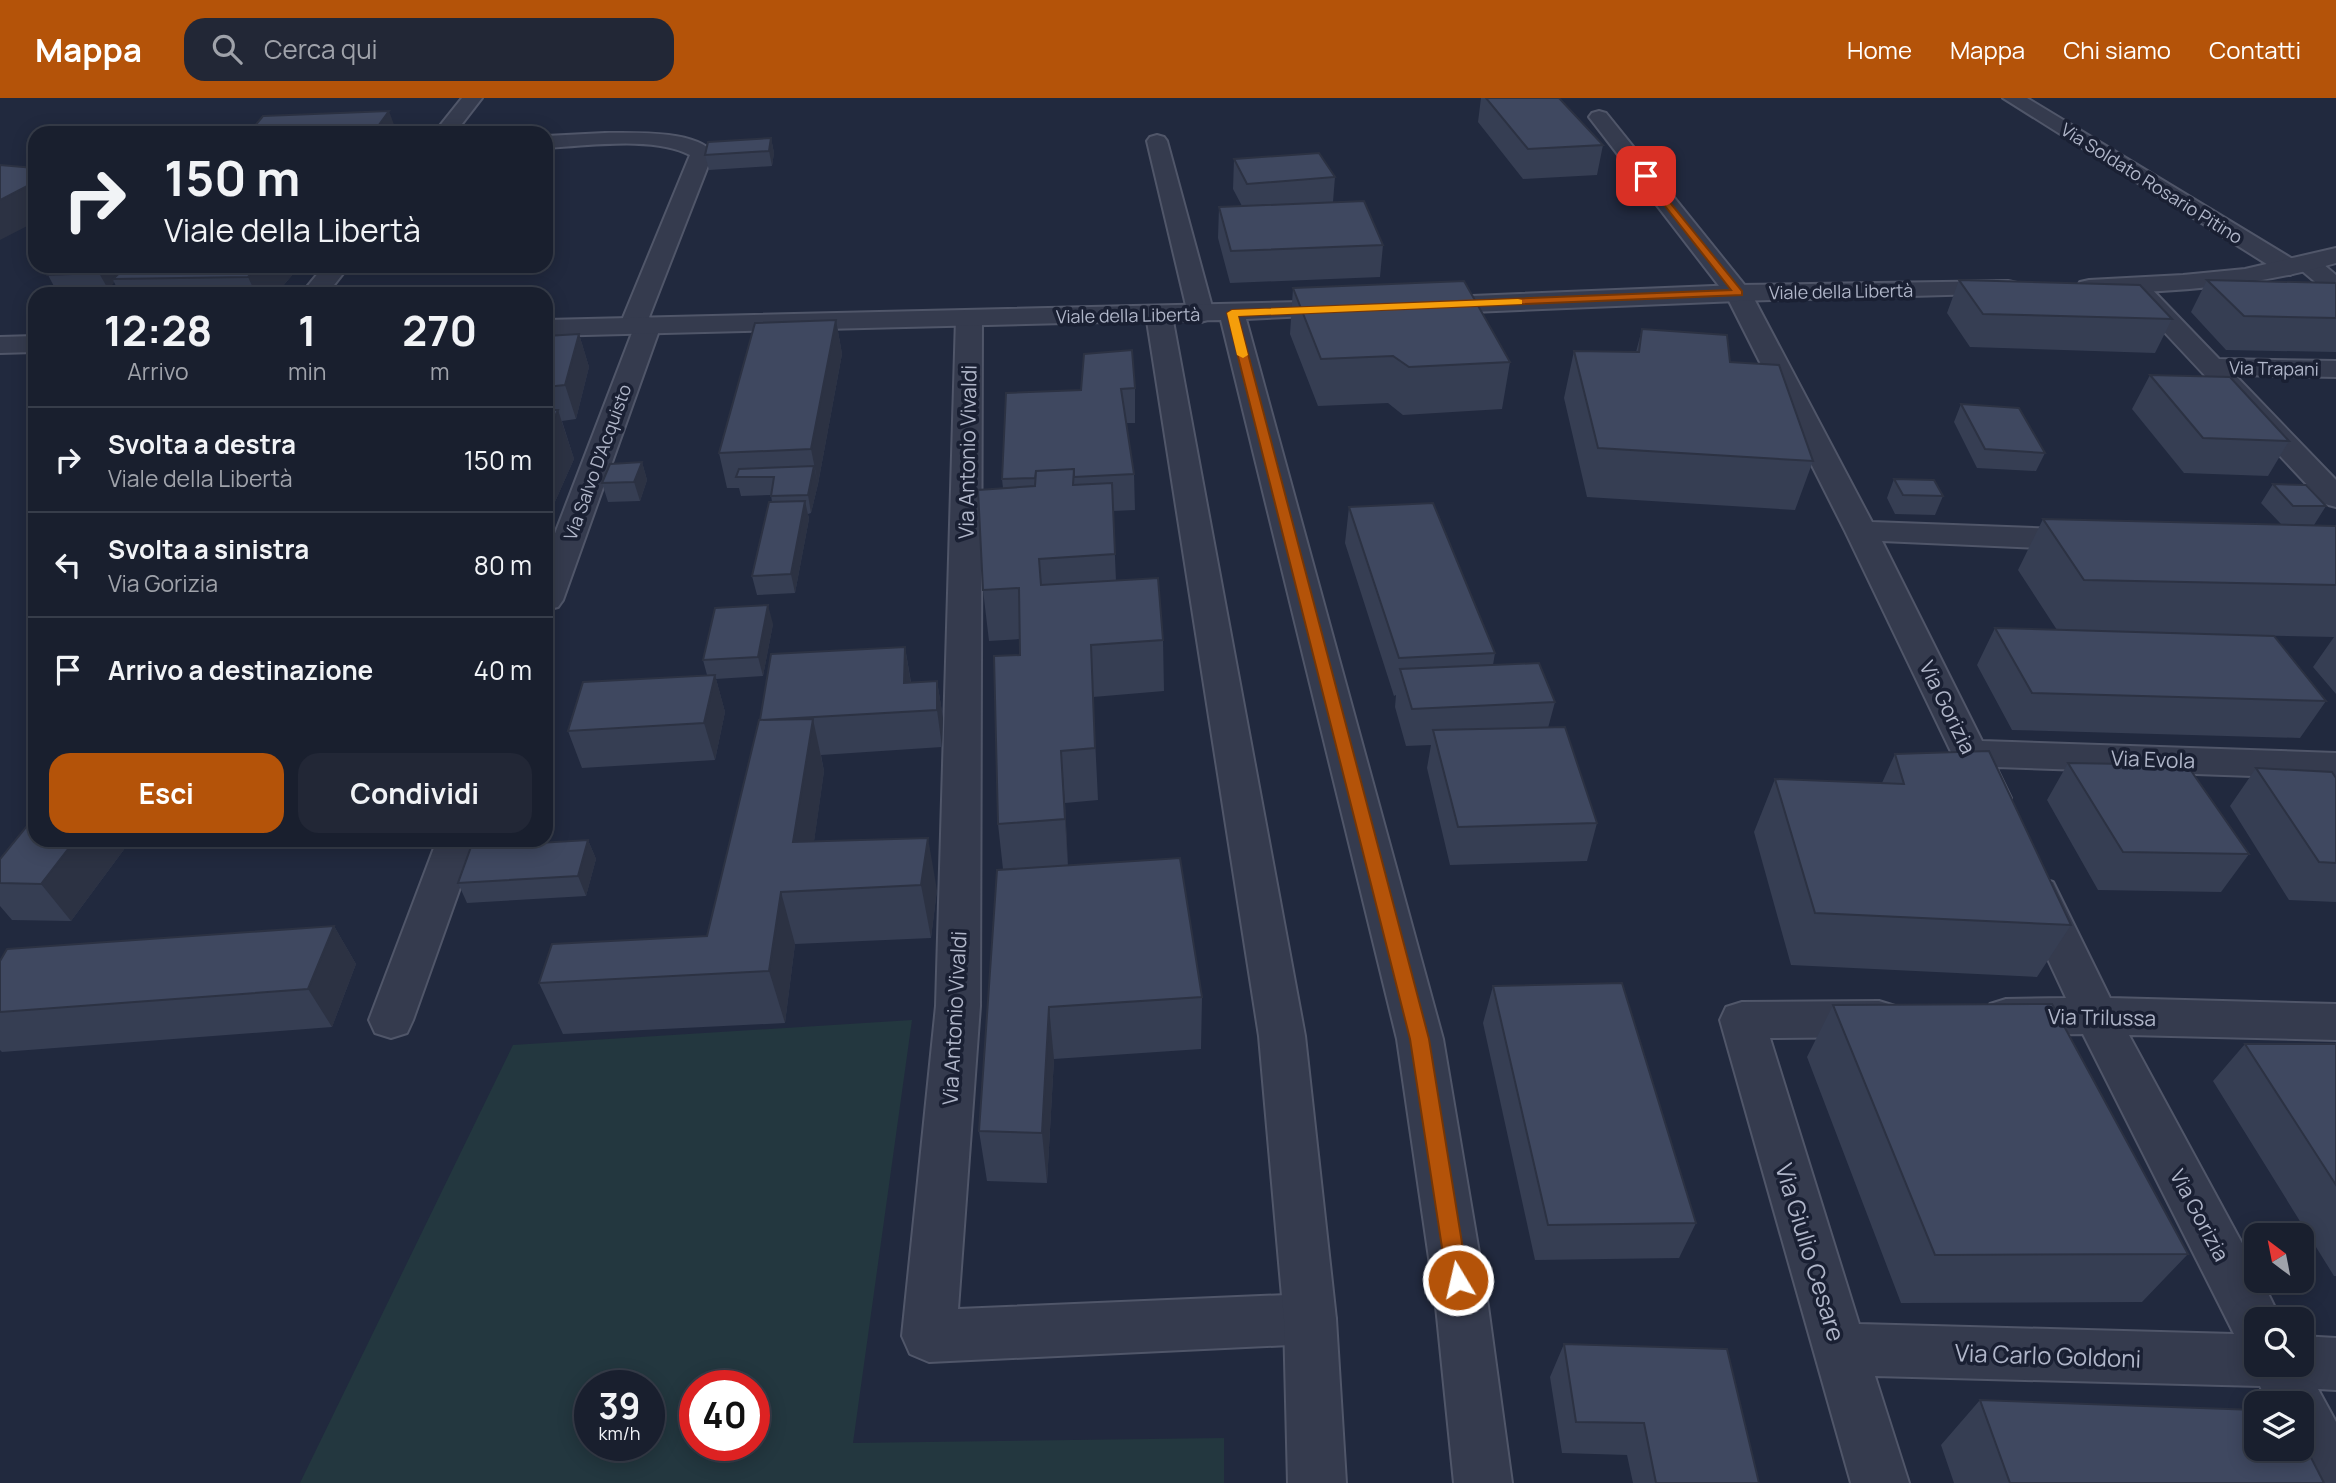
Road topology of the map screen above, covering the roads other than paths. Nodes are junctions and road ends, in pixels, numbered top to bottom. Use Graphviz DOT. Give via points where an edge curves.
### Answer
graph roads {
  1 [pos="472,98"];
  2 [pos="2013,98"];
  3 [pos="1599,117"];
  4 [pos="450,126"];
  5 [pos="1157,141"];
  6 [pos="553,142"];
  7 [pos="2336,255"];
  8 [pos="2299,266"];
  9 [pos="331,273"];
  10 [pos="2136,286"];
  11 [pos="320,287"];
  12 [pos="2067,287"];
  13 [pos="2336,287"];
  14 [pos="2026,288"];
  15 [pos="1738,293"];
  16 [pos="1396,307"];
  17 [pos="1369,308"];
  18 [pos="1216,313"];
  19 [pos="1159,315"];
  20 [pos="969,318"];
  21 [pos="640,325"];
  22 [pos="553,328"];
  23 [pos="28,344"];
  24 [pos="0,345"];
  25 [pos="2212,367"];
  26 [pos="2336,369"];
  27 [pos="2336,498"];
  28 [pos="1861,531"];
  29 [pos="2112,541"];
  30 [pos="553,580"];
  31 [pos="1971,753"];
  32 [pos="2336,766"];
  33 [pos="2007,828"];
  34 [pos="454,847"];
  35 [pos="2024,866"];
  36 [pos="2096,1016"];
  37 [pos="391,1020"];
  38 [pos="1742,1020"];
  39 [pos="2336,1022"];
  40 [pos="2248,1307"];
  41 [pos="1310,1319"];
  42 [pos="1840,1349"];
  43 [pos="2244,1361"];
  44 [pos="2314,1362"];
  45 [pos="2336,1363"];
  46 [pos="2314,1438"];
  47 [pos="2336,1482"];
  48 [pos="1317,1483"];
  49 [pos="1483,1483"];
  50 [pos="1880,1483"];
  1 -- 4 [label="street"];
  2 -- 8 [label="street, Via Soldato Rosario Pitino"];
  3 -- 15 [label="street, Via Gorizia"];
  5 -- 18 [label="street"];
  6 -- 21 [label="street, Via Salvo D'Acquisto" via="665,140 685,143 702,153"];
  7 -- 8 [label="street"];
  8 -- 10 [label="street"];
  8 -- 13 [label="street, Via Soldato Rosario Pitino"];
  9 -- 11 [label="street"];
  10 -- 12 [label="street"];
  10 -- 25 [label="street"];
  14 -- 15 [label="street, Viale della Libertà"];
  15 -- 16 [label="street, Viale della Libertà"];
  15 -- 28 [label="street, Via Gorizia"];
  17 -- 18 [label="street, Viale della Libertà"];
  18 -- 19 [label="street, Viale della Libertà"];
  18 -- 49 [label="street" via="1420,1039 1462,1306"];
  19 -- 20 [label="street, Viale della Libertà"];
  19 -- 41 [label="street" via="1282,1036"];
  20 -- 21 [label="street, Viale della Libertà"];
  20 -- 41 [label="street, Via Antonio Vivaldi" via="958,1006 929,1336"];
  21 -- 22 [label="street, Viale della Libertà"];
  21 -- 30 [label="street, Via Salvo D'Acquisto"];
  23 -- 24 [label="street"];
  25 -- 26 [label="street, Via Trapani"];
  25 -- 27 [label="street"];
  28 -- 29 [label="street"];
  28 -- 31 [label="street, Via Gorizia"];
  31 -- 32 [label="street, Via Evola"];
  31 -- 33 [label="street, Via Gorizia"];
  34 -- 37 [label="street"];
  35 -- 36 [label="street, Via Gorizia"];
  36 -- 38 [label="street, Via Trilussa"];
  36 -- 39 [label="street, Via Trilussa"];
  36 -- 40 [label="street, Via Gorizia"];
  38 -- 42 [label="street, Via Giulio Cesare"];
  41 -- 48 [label="street"];
  42 -- 43 [label="street, Via Carlo Goldoni"];
  42 -- 50 [label="street, Via Giulio Cesare"];
  44 -- 45 [label="street"];
  46 -- 47 [label="street"];
}
